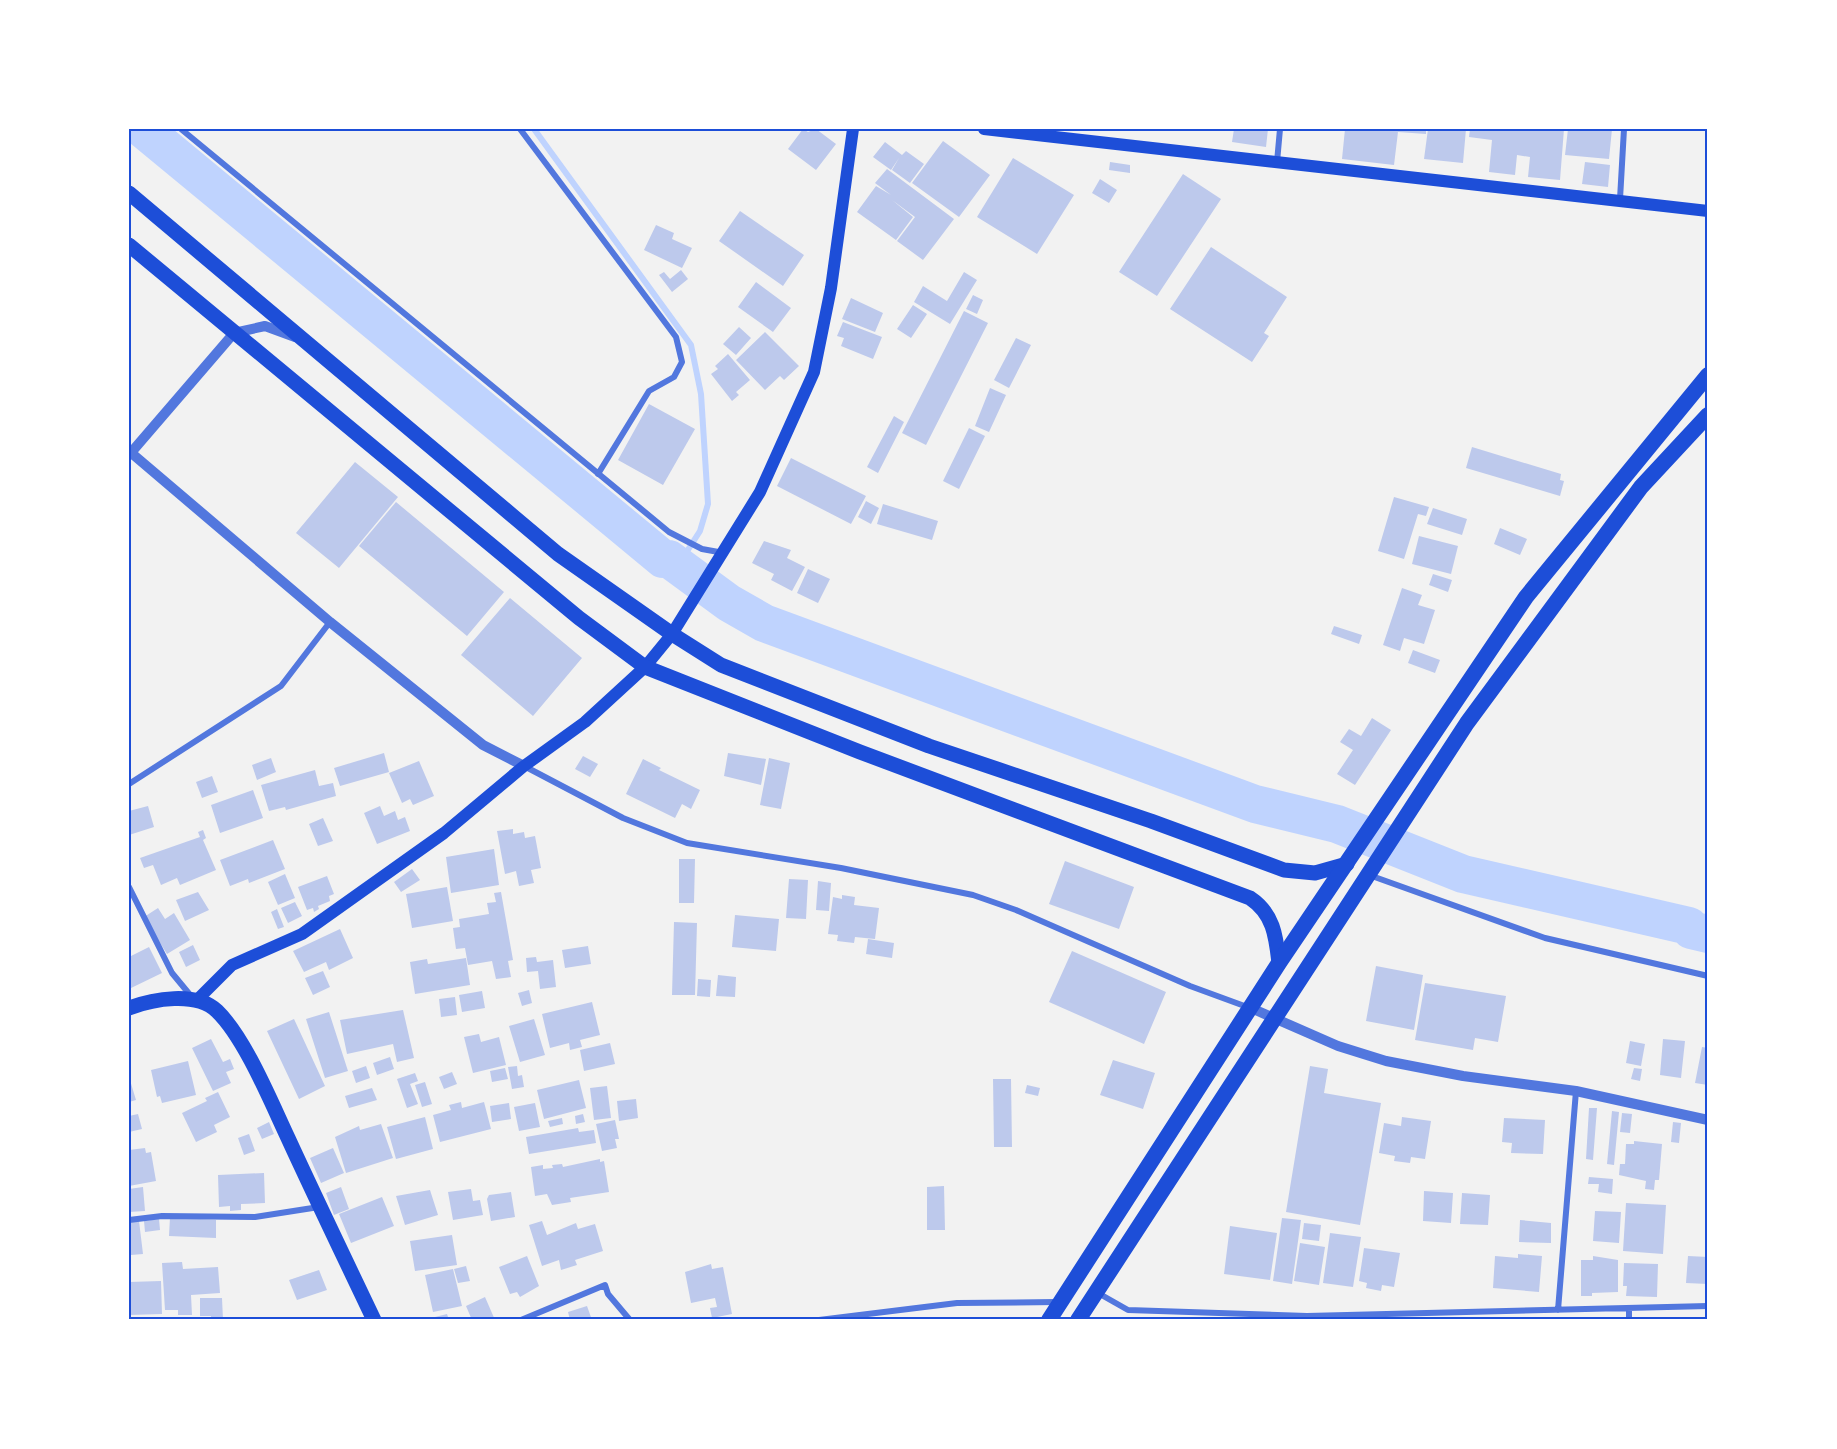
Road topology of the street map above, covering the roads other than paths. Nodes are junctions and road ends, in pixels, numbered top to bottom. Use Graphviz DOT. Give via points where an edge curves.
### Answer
graph roads {
  1 [pos="181,129"];
  2 [pos="520,129"];
  3 [pos="853,129"];
  4 [pos="984,129"];
  5 [pos="1280,129"];
  6 [pos="1624,129"];
  7 [pos="1277,162"];
  8 [pos="129,193"];
  9 [pos="1620,199"];
  10 [pos="1708,211"];
  11 [pos="129,245"];
  12 [pos="234,333"];
  13 [pos="306,341"];
  14 [pos="1708,375"];
  15 [pos="1708,416"];
  16 [pos="130,453"];
  17 [pos="598,474"];
  18 [pos="724,553"];
  19 [pos="330,622"];
  20 [pos="672,634"];
  21 [pos="645,667"];
  22 [pos="524,766"];
  23 [pos="129,784"];
  24 [pos="1349,862"];
  25 [pos="1371,872"];
  26 [pos="129,887"];
  27 [pos="1279,963"];
  28 [pos="1708,976"];
  29 [pos="196,1001"];
  30 [pos="129,1008"];
  31 [pos="1251,1008"];
  32 [pos="1274,1018"];
  33 [pos="1576,1091"];
  34 [pos="1708,1120"];
  35 [pos="320,1207"];
  36 [pos="129,1220"];
  37 [pos="1096,1292"];
  38 [pos="1061,1302"];
  39 [pos="1708,1306"];
  40 [pos="1558,1310"];
  41 [pos="1629,1310"];
  42 [pos="374,1320"];
  43 [pos="521,1320"];
  44 [pos="630,1320"];
  45 [pos="819,1320"];
  46 [pos="1049,1320"];
  47 [pos="1078,1320"];
  48 [pos="1629,1320"];
  1 -- 17 [label="street"];
  2 -- 17 [label="street" via="676,338 682,362 674,377 649,391"];
  3 -- 18 [label="main road" via="831,288 814,372 760,492"];
  4 -- 7 [label="main road"];
  5 -- 7 [label="street"];
  6 -- 9 [label="street"];
  7 -- 9 [label="main road"];
  8 -- 13 [label="main road"];
  9 -- 10 [label="main road"];
  11 -- 12 [label="main road"];
  12 -- 13 [label="street" via="266,327"];
  12 -- 16 [label="street"];
  12 -- 21 [label="main road" via="579,618"];
  13 -- 20 [label="main road" via="558,554"];
  14 -- 24 [label="highway" via="1526,597"];
  15 -- 25 [label="highway" via="1641,487 1467,723"];
  16 -- 19 [label="street"];
  17 -- 18 [label="street" via="669,532 702,549"];
  18 -- 20 [label="main road"];
  19 -- 22 [label="street" via="483,745"];
  19 -- 23 [label="street" via="281,686"];
  20 -- 21 [label="main road"];
  20 -- 24 [label="main road" via="721,665 929,746 1284,870 1315,873"];
  21 -- 22 [label="main road" via="585,722"];
  21 -- 27 [label="main road" via="1250,898 1273,924"];
  22 -- 29 [label="main road" via="444,833 302,934 232,965"];
  22 -- 31 [label="street" via="623,818 687,843 841,868 973,896 1016,910 1190,986"];
  24 -- 27 [label="highway"];
  25 -- 28 [label="street" via="1545,938"];
  25 -- 32 [label="highway"];
  26 -- 29 [label="street" via="172,973"];
  27 -- 31 [label="highway"];
  29 -- 30 [label="main road" via="172,999"];
  29 -- 35 [label="main road" via="216,1010 236,1036"];
  31 -- 32 [label="street"];
  31 -- 38 [label="highway"];
  32 -- 33 [label="street" via="1338,1046 1386,1061"];
  32 -- 37 [label="highway"];
  33 -- 34 [label="street"];
  33 -- 40 [label="street"];
  35 -- 36 [label="street" via="255,1218 162,1216"];
  35 -- 42 [label="main road"];
  37 -- 40 [label="street" via="1128,1310 1307,1316"];
  37 -- 47 [label="highway"];
  38 -- 45 [label="street" via="957,1303"];
  38 -- 46 [label="highway"];
  39 -- 41 [label="street"];
  40 -- 41 [label="street"];
  41 -- 48 [label="street"];
  43 -- 44 [label="street" via="606,1285 608,1294"];
}
